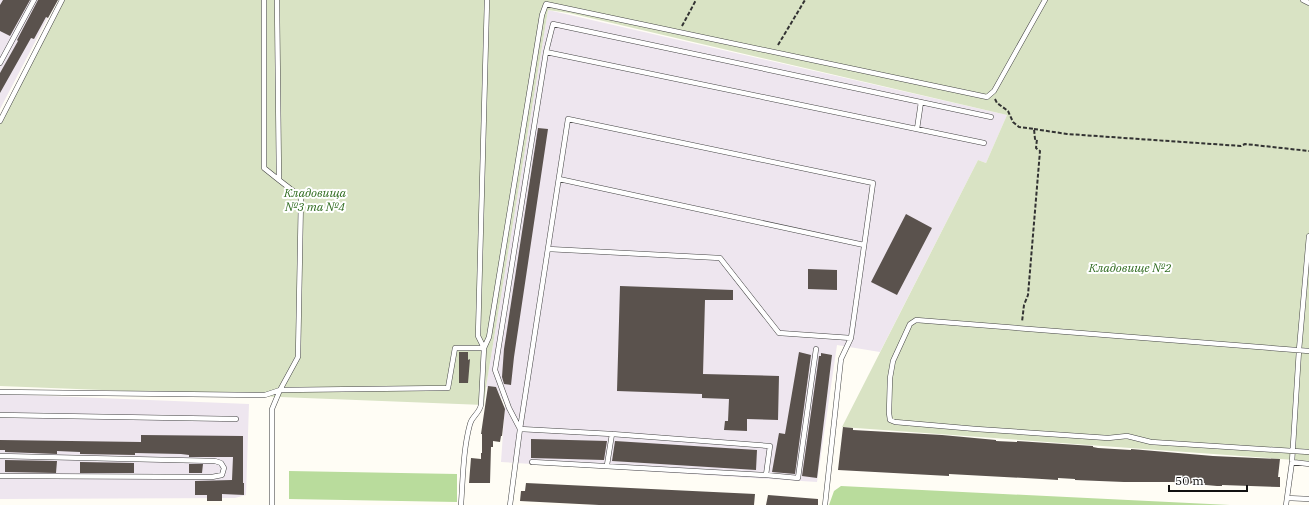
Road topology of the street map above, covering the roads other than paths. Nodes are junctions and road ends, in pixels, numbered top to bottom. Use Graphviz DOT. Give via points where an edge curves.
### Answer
graph roads {
  1 [pos="34,0"];
  2 [pos="62,0"];
  3 [pos="264,0"];
  4 [pos="277,0"];
  5 [pos="487,0"];
  6 [pos="1045,0"];
  7 [pos="1303,0"];
  8 [pos="546,2"];
  9 [pos="1309,3"];
  10 [pos="546,52"];
  11 [pos="0,63"];
  12 [pos="921,102"];
  13 [pos="991,117"];
  14 [pos="0,121"];
  15 [pos="917,129"];
  16 [pos="984,143"];
  17 [pos="559,179"];
  18 [pos="279,180"];
  19 [pos="1309,236"];
  20 [pos="864,245"];
  21 [pos="548,249"];
  22 [pos="850,338"];
  23 [pos="484,348"];
  24 [pos="816,349"];
  25 [pos="1299,350"];
  26 [pos="1309,351"];
  27 [pos="280,390"];
  28 [pos="0,392"];
  29 [pos="0,415"];
  30 [pos="236,419"];
  31 [pos="520,429"];
  32 [pos="612,434"];
  33 [pos="1292,451"];
  34 [pos="1309,452"];
  35 [pos="0,456"];
  36 [pos="532,462"];
  37 [pos="1292,462"];
  38 [pos="1309,464"];
  39 [pos="607,465"];
  40 [pos="766,475"];
  41 [pos="0,476"];
  42 [pos="1287,498"];
  43 [pos="1309,499"];
  44 [pos="272,505"];
  45 [pos="461,505"];
  46 [pos="510,505"];
  47 [pos="825,505"];
  48 [pos="1286,505"];
  1 -- 11 [label="lane"];
  2 -- 14 [label="lane"];
  3 -- 18 [label="lane" via="264,168"];
  4 -- 18 [label="lane"];
  5 -- 23 [label="lane" via="478,336"];
  6 -- 8 [label="lane" via="994,91 987,97"];
  7 -- 9 [label="lane"];
  8 -- 23 [label="lane" via="490,337"];
  10 -- 12 [label="lane" via="553,24"];
  10 -- 15 [label="lane"];
  10 -- 31 [label="lane" via="495,370"];
  12 -- 13 [label="lane"];
  12 -- 15 [label="lane"];
  15 -- 16 [label="lane"];
  17 -- 20 [label="lane"];
  17 -- 20 [label="lane" via="568,119 873,183"];
  17 -- 21 [label="lane"];
  18 -- 27 [label="lane" via="302,197 298,357"];
  19 -- 25 [label="lane"];
  20 -- 22 [label="lane"];
  21 -- 22 [label="lane" via="720,258 779,333"];
  21 -- 31 [label="lane"];
  22 -- 47 [label="lane" via="841,359"];
  23 -- 27 [label="lane" via="455,348 448,388"];
  23 -- 45 [label="lane" via="481,405 479,412 471,421 465,444"];
  24 -- 40 [label="lane" via="798,478"];
  25 -- 26 [label="lane"];
  25 -- 33 [label="lane"];
  25 -- 33 [label="lane" via="916,320 910,324 893,361 891,372 889,413 890,420 895,422 1108,438 1127,436 1151,442"];
  27 -- 28 [label="lane" via="265,395"];
  27 -- 44 [label="lane" via="272,409"];
  29 -- 30 [label="lane"];
  31 -- 32 [label="lane"];
  31 -- 46 [label="lane"];
  32 -- 39 [label="lane"];
  32 -- 40 [label="lane" via="770,446"];
  33 -- 34 [label="lane"];
  33 -- 37 [label="lane"];
  35 -- 41 [label="lane" via="214,461 221,463 224,468 222,475 212,477"];
  36 -- 39 [label="lane"];
  37 -- 38 [label="lane"];
  37 -- 42 [label="lane"];
  39 -- 40 [label="lane"];
  42 -- 43 [label="lane"];
  42 -- 48 [label="lane"];
}
